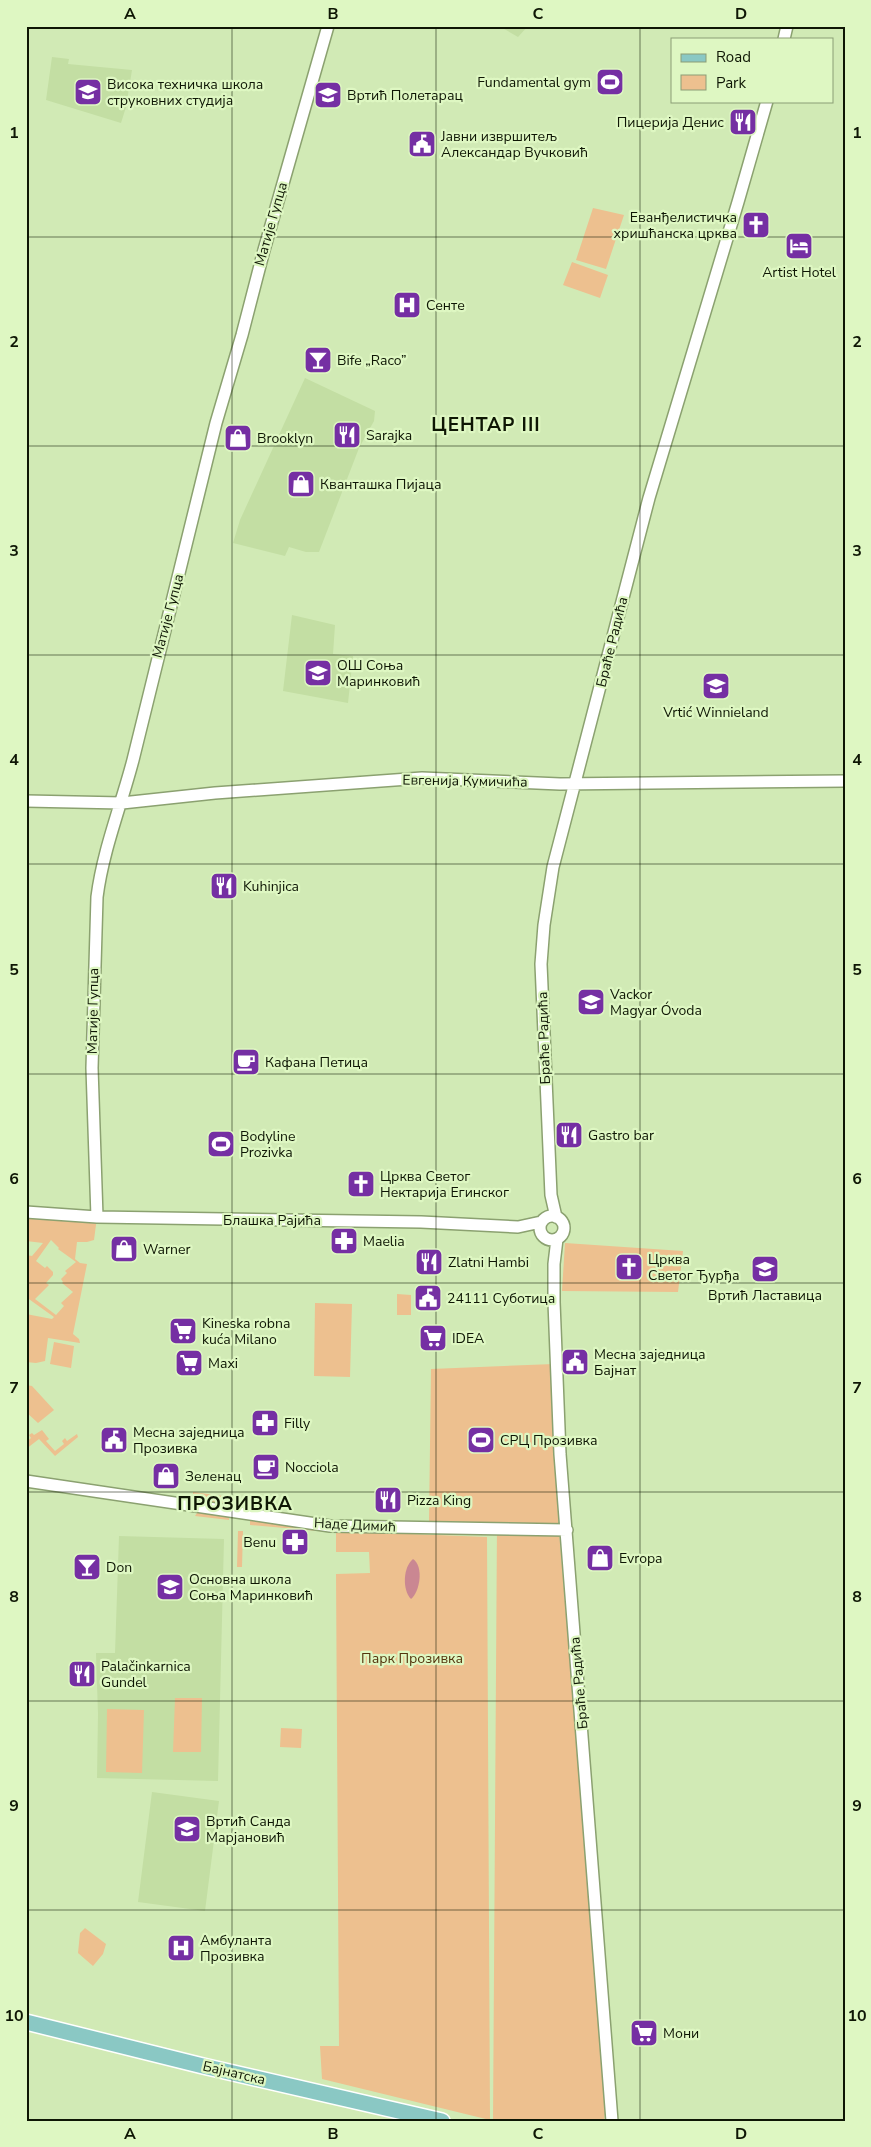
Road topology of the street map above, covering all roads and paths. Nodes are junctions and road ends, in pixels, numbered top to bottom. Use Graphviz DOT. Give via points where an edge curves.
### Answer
graph roads {
  1 [pos="328,26"];
  2 [pos="766,102"];
  3 [pos="845,781"];
  4 [pos="576,783"];
  5 [pos="26,802"];
  6 [pos="122,803"];
  7 [pos="26,1212"];
  8 [pos="97,1217"];
  9 [pos="547,1219"];
  10 [pos="518,1227"];
  11 [pos="549,1238"];
  12 [pos="26,1481"];
  13 [pos="567,1530"];
  14 [pos="26,2022"];
  15 [pos="610,2102"];
  16 [pos="442,2121"];
  17 [pos="606,2121"];
  18 [pos="612,2121"];
  1 -- 6 [label="street, Матије Гупца" via="216,422"];
  2 -- 4 [label="street, Браће Радића" via="649,498"];
  3 -- 4 [label="street, Евгенија Кумичића"];
  4 -- 6 [label="street, Евгенија Кумичића" via="422,778 197,794"];
  4 -- 9 [label="street, Браће Радића" via="553,867 541,964 551,1195"];
  5 -- 6 [label="street, Евгенија Кумичића"];
  6 -- 8 [label="street, Матије Гупца" via="105,852 97,897 92,1068"];
  7 -- 8 [label="street, Блашка Рајића"];
  8 -- 10 [label="street, Блашка Рајића" via="421,1222"];
  9 -- 10 [label="street, Блашка Рајића"];
  9 -- 11 [label="street" via="539,1228"];
  9 -- 11 [label="street" via="562,1222 564,1229"];
  10 -- 11 [label="street, Блашка Рајића" via="530,1234"];
  11 -- 13 [label="street, Браће Радића" via="554,1264 560,1445"];
  12 -- 13 [label="street, Наде Димић" via="330,1526"];
  13 -- 15 [label="street, Браће Радића"];
  14 -- 16 [label="main road, Бајнатска"];
  15 -- 17 [label="street, Браће Радића"];
  15 -- 18 [label="street, Браће Радића"];
}
